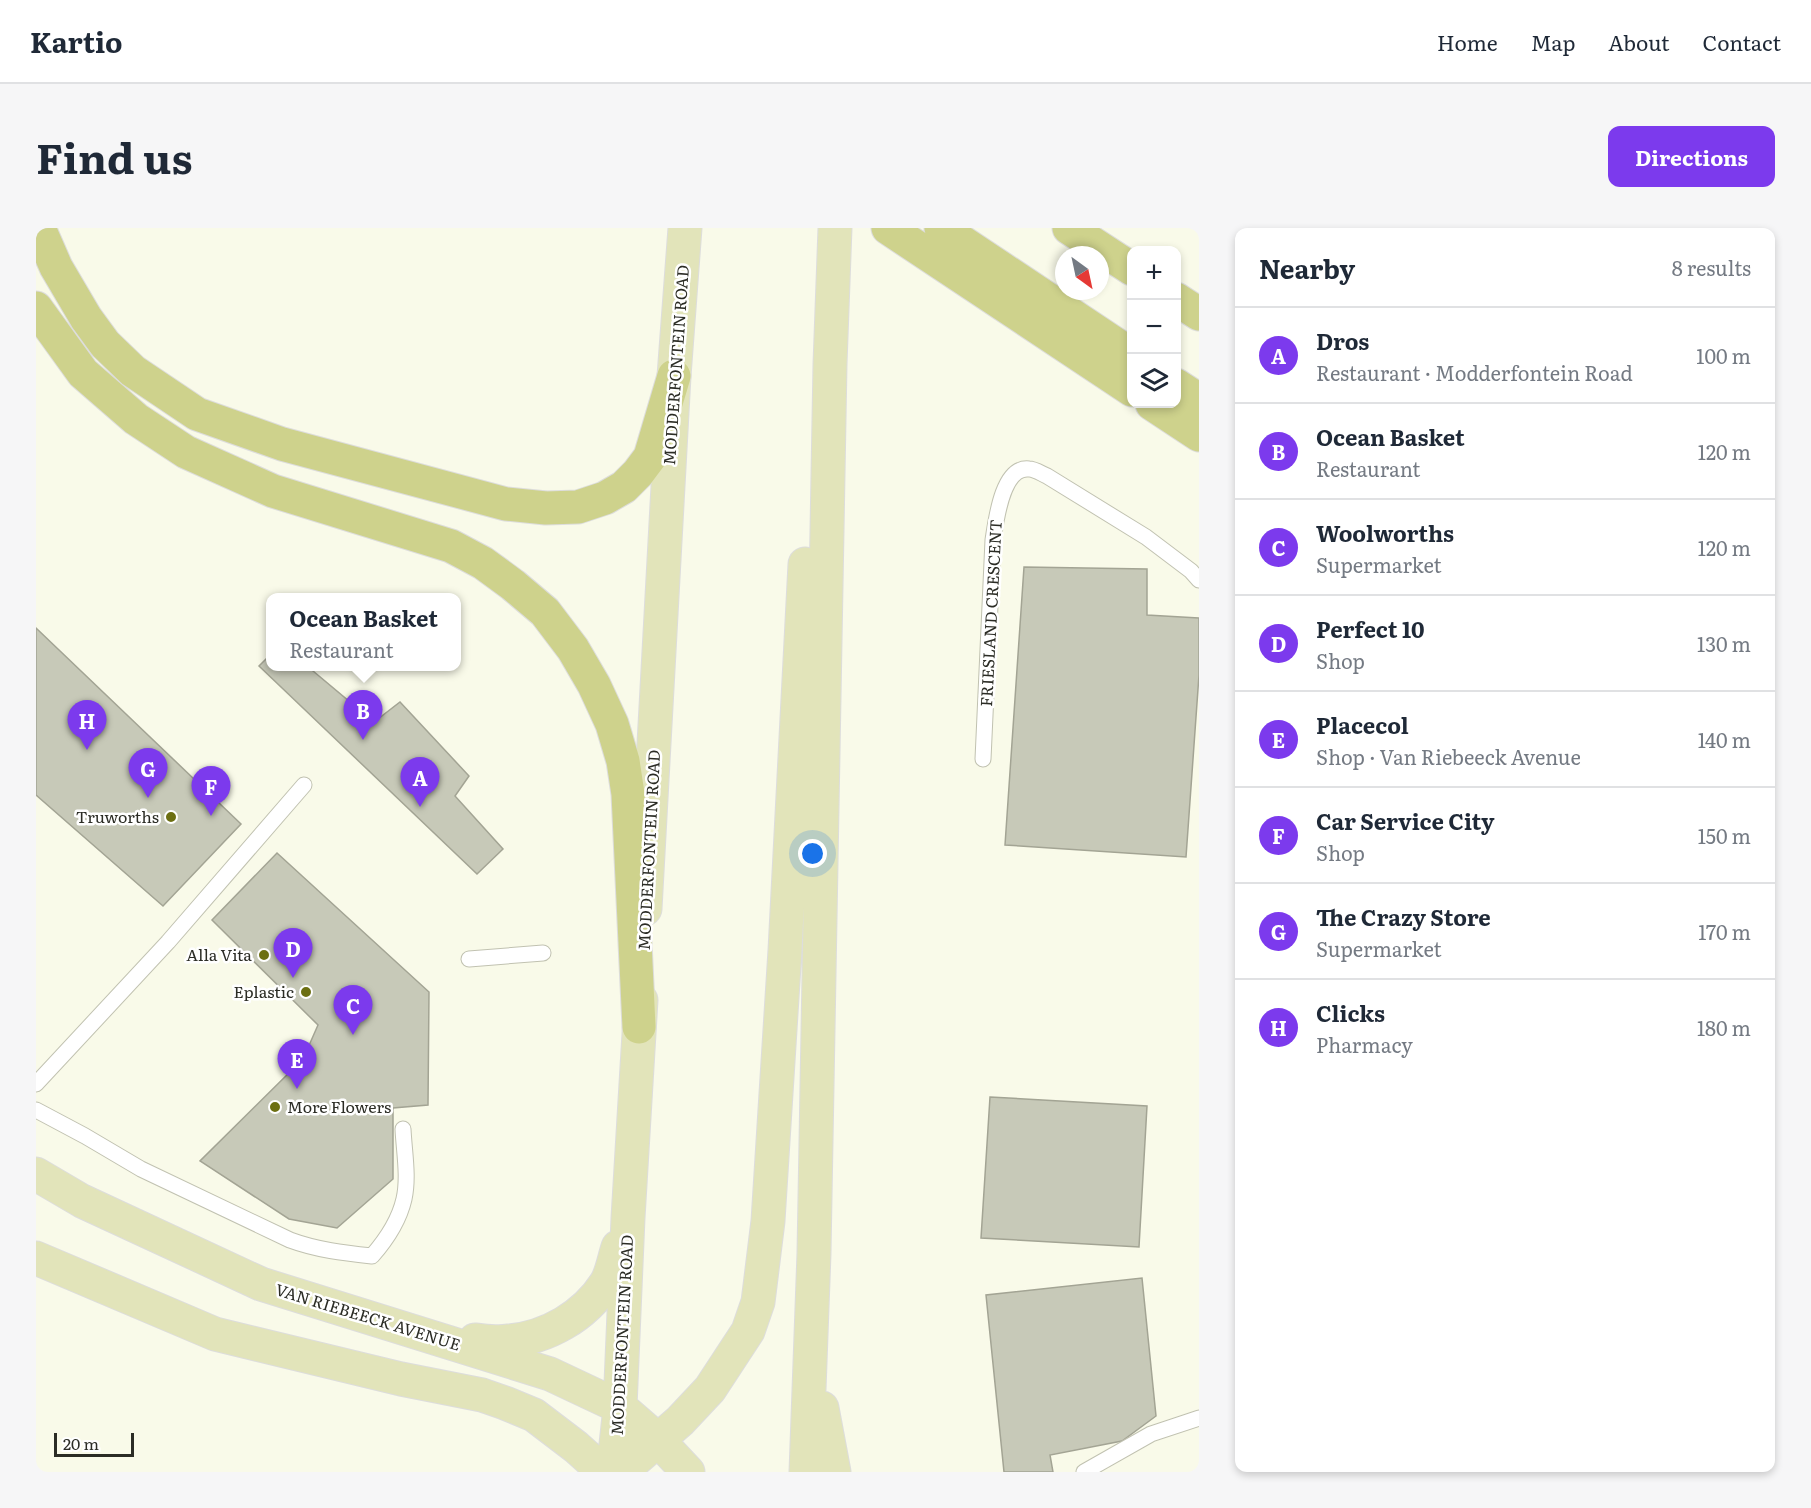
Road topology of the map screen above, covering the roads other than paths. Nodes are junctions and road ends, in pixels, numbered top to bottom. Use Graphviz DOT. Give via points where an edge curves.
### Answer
graph roads {
  1 [pos="39,228"];
  2 [pos="685,228"];
  3 [pos="835,228"];
  4 [pos="888,228"];
  5 [pos="941,228"];
  6 [pos="1069,228"];
  7 [pos="1127,266"];
  8 [pos="1178,300"];
  9 [pos="36,308"];
  10 [pos="1199,314"];
  11 [pos="831,349"];
  12 [pos="1130,354"];
  13 [pos="674,376"];
  14 [pos="1127,387"];
  15 [pos="1181,388"];
  16 [pos="1199,400"];
  17 [pos="1158,408"];
  18 [pos="1199,435"];
  19 [pos="1199,580"];
  20 [pos="983,759"];
  21 [pos="304,785"];
  22 [pos="543,953"];
  23 [pos="470,958"];
  24 [pos="639,1027"];
  25 [pos="36,1084"];
  26 [pos="36,1110"];
  27 [pos="403,1129"];
  28 [pos="36,1174"];
  29 [pos="628,1218"];
  30 [pos="36,1258"];
  31 [pos="432,1338"];
  32 [pos="810,1342"];
  33 [pos="620,1407"];
  34 [pos="1199,1418"];
  35 [pos="658,1440"];
  36 [pos="604,1472"];
  37 [pos="613,1472"];
  38 [pos="621,1472"];
  39 [pos="688,1472"];
  40 [pos="806,1472"];
  41 [pos="834,1472"];
  42 [pos="1084,1472"];
  1 -- 13 [label="highway" via="56,267 105,344 133,371 197,414 282,444 506,504 578,507 624,487 650,457"];
  2 -- 13 [label="main road, MODDERFONTEIN ROAD"];
  3 -- 11 [label="main road"];
  4 -- 14 [label="highway"];
  5 -- 12 [label="highway"];
  6 -- 7 [label="highway"];
  8 -- 10 [label="highway"];
  9 -- 24 [label="highway" via="83,373 136,419 186,452 273,491 451,546 483,563 545,612 594,685 623,761 628,794"];
  11 -- 32 [label="main road"];
  11 -- 35 [label="main road" via="813,446 768,1221 758,1302 748,1331 710,1389"];
  13 -- 24 [label="main road, MODDERFONTEIN ROAD"];
  15 -- 16 [label="highway"];
  17 -- 18 [label="highway"];
  19 -- 20 [label="lane, FRIESLAND CRESCENT" via="1146,537 1047,476 1030,469 1011,478 997,512 993,540"];
  21 -- 25 [label="lane" via="168,942"];
  22 -- 23 [label="lane"];
  24 -- 29 [label="main road, MODDERFONTEIN ROAD"];
  26 -- 27 [label="lane" via="141,1169 290,1240 328,1251 372,1256 390,1232 404,1198"];
  28 -- 31 [label="main road, VAN RIEBEECK AVENUE" via="82,1201 261,1284"];
  29 -- 31 [label="main road" via="607,1281 576,1316 534,1337 507,1342"];
  29 -- 33 [label="main road, MODDERFONTEIN ROAD"];
  30 -- 36 [label="main road" via="215,1334 505,1403 534,1415"];
  31 -- 33 [label="main road, VAN RIEBEECK AVENUE" via="550,1374"];
  32 -- 40 [label="main road"];
  32 -- 41 [label="main road"];
  33 -- 35 [label="main road, VAN RIEBEECK AVENUE"];
  33 -- 37 [label="main road, MODDERFONTEIN ROAD"];
  34 -- 42 [label="lane" via="1151,1434"];
  35 -- 38 [label="main road"];
  35 -- 39 [label="main road, VAN RIEBEECK AVENUE"];
}
